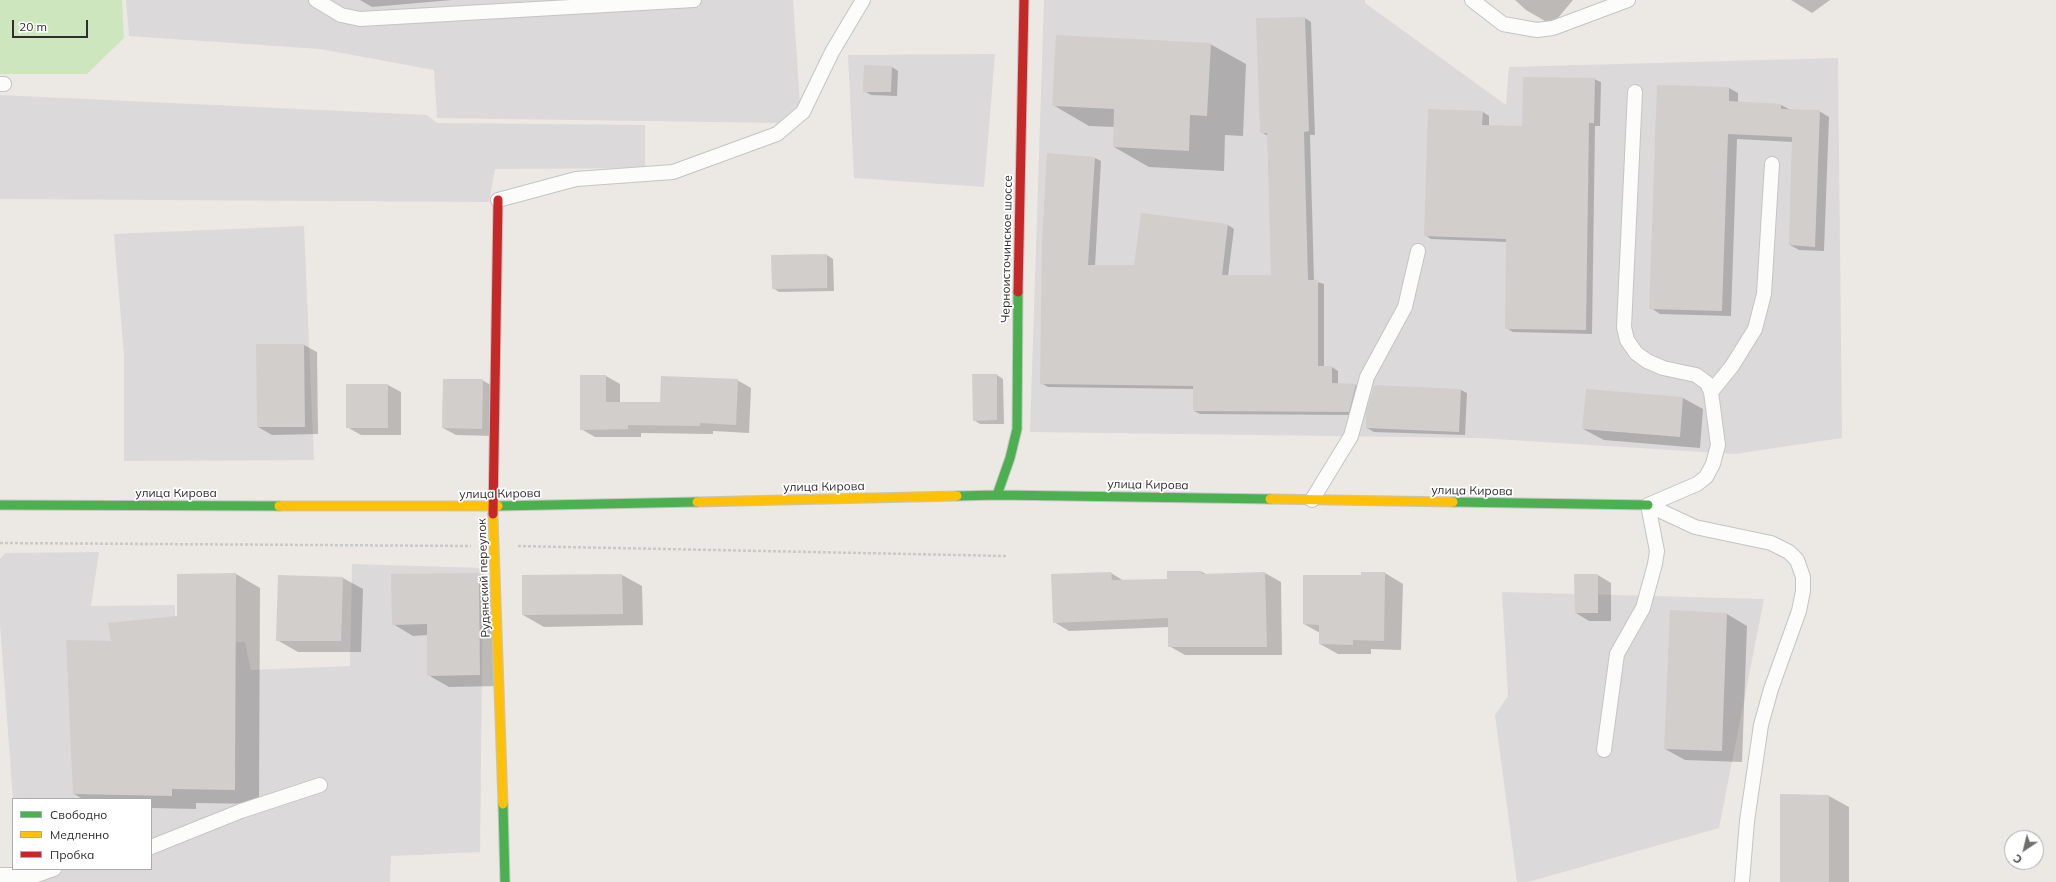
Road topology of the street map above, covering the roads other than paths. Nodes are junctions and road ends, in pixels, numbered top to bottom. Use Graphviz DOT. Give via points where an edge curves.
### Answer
graph roads {
  1 [pos="316,0"];
  2 [pos="694,0"];
  3 [pos="863,0"];
  4 [pos="1024,0"];
  5 [pos="1472,0"];
  6 [pos="1628,0"];
  7 [pos="1635,92"];
  8 [pos="1772,164"];
  9 [pos="498,200"];
  10 [pos="1418,251"];
  11 [pos="1711,392"];
  12 [pos="997,495"];
  13 [pos="1312,500"];
  14 [pos="1648,504"];
  15 [pos="0,505"];
  16 [pos="494,506"];
  17 [pos="1604,750"];
  18 [pos="320,785"];
  19 [pos="152,847"];
  20 [pos="51,870"];
  21 [pos="0,876"];
  22 [pos="505,882"];
  23 [pos="1742,882"];
  1 -- 2 [label="lane" via="341,15 360,19"];
  3 -- 9 [label="lane" via="832,52 803,112 777,134 673,172 576,179"];
  4 -- 12 [label="main road, Черноисточинское шоссе" via="1017,429"];
  5 -- 6 [label="lane" via="1503,24 1537,30 1553,28"];
  7 -- 11 [label="lane" via="1624,327 1627,340 1636,353 1648,361 1663,368 1696,375 1707,383"];
  8 -- 11 [label="lane" via="1764,294 1755,328 1732,366"];
  9 -- 16 [label="main road, Рудянский переулок"];
  10 -- 13 [label="lane" via="1405,307 1367,377 1351,436"];
  11 -- 14 [label="lane" via="1718,445 1706,477 1698,484"];
  12 -- 13 [label="main road, улица Кирова"];
  12 -- 16 [label="main road, улица Кирова"];
  13 -- 14 [label="main road, улица Кирова"];
  14 -- 17 [label="lane" via="1657,551 1655,564 1643,608 1617,654"];
  14 -- 23 [label="lane" via="1696,527 1776,546 1796,560 1803,577 1799,612 1761,725 1747,821"];
  15 -- 16 [label="main road, улица Кирова"];
  16 -- 22 [label="main road, Рудянский переулок"];
  18 -- 19 [label="lane" via="241,811"];
  20 -- 21 [label="lane" via="37,875"];
}
